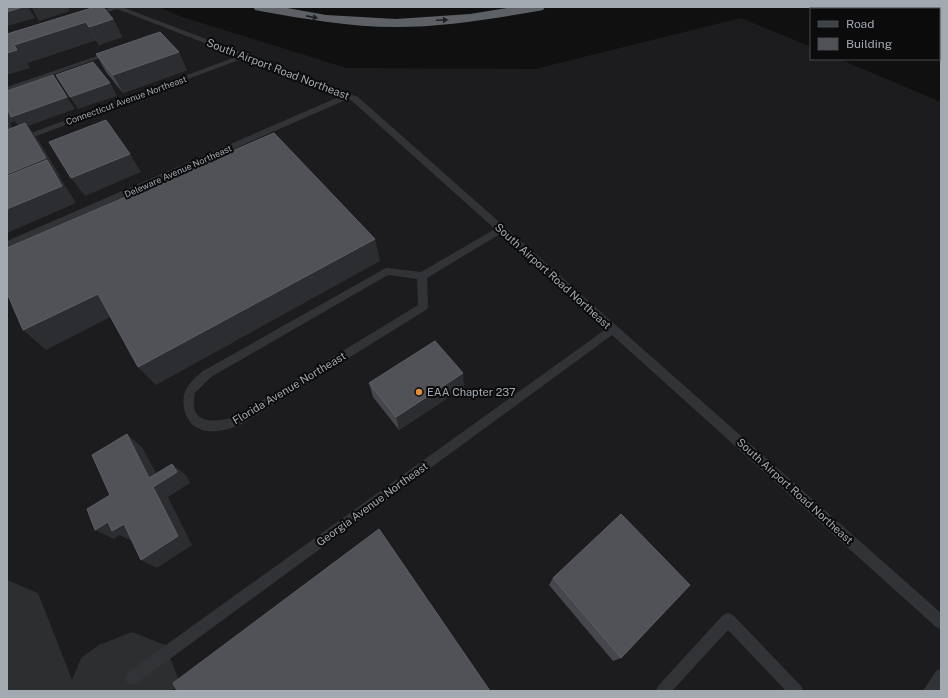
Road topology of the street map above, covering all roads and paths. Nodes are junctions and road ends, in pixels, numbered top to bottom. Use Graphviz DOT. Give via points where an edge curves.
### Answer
graph roads {
  1 [pos="118,7"];
  2 [pos="260,7"];
  3 [pos="538,7"];
  4 [pos="88,17"];
  5 [pos="177,30"];
  6 [pos="162,35"];
  7 [pos="118,51"];
  8 [pos="244,56"];
  9 [pos="7,89"];
  10 [pos="348,96"];
  11 [pos="7,145"];
  12 [pos="501,229"];
  13 [pos="7,245"];
  14 [pos="422,276"];
  15 [pos="613,329"];
  16 [pos="941,622"];
  17 [pos="941,676"];
  18 [pos="132,678"];
  19 [pos="664,691"];
  20 [pos="796,691"];
  21 [pos="930,691"];
  1 -- 4 [label="lane"];
  1 -- 5 [label="lane, South Airport Road Northeast"];
  2 -- 3 [label="highway, one-way" via="326,19 396,22 470,18"];
  5 -- 6 [label="lane"];
  5 -- 8 [label="lane, South Airport Road Northeast"];
  7 -- 9 [label="lane"];
  8 -- 10 [label="lane, South Airport Road Northeast"];
  8 -- 11 [label="lane, Connecticut Avenue Northeast"];
  10 -- 12 [label="lane, South Airport Road Northeast" via="355,99"];
  10 -- 13 [label="lane, Deleware Avenue Northeast"];
  12 -- 14 [label="lane"];
  12 -- 15 [label="lane, South Airport Road Northeast"];
  14 -- 14 [label="lane, Florida Avenue Northeast" via="423,307 238,421 223,426 208,426 198,423 191,415 188,404 190,392 207,374 387,271"];
  15 -- 16 [label="lane, South Airport Road Northeast"];
  15 -- 18 [label="lane, Georgia Avenue Northeast"];
  17 -- 21 [label="lane"];
  19 -- 20 [label="lane" via="728,620"];
}
